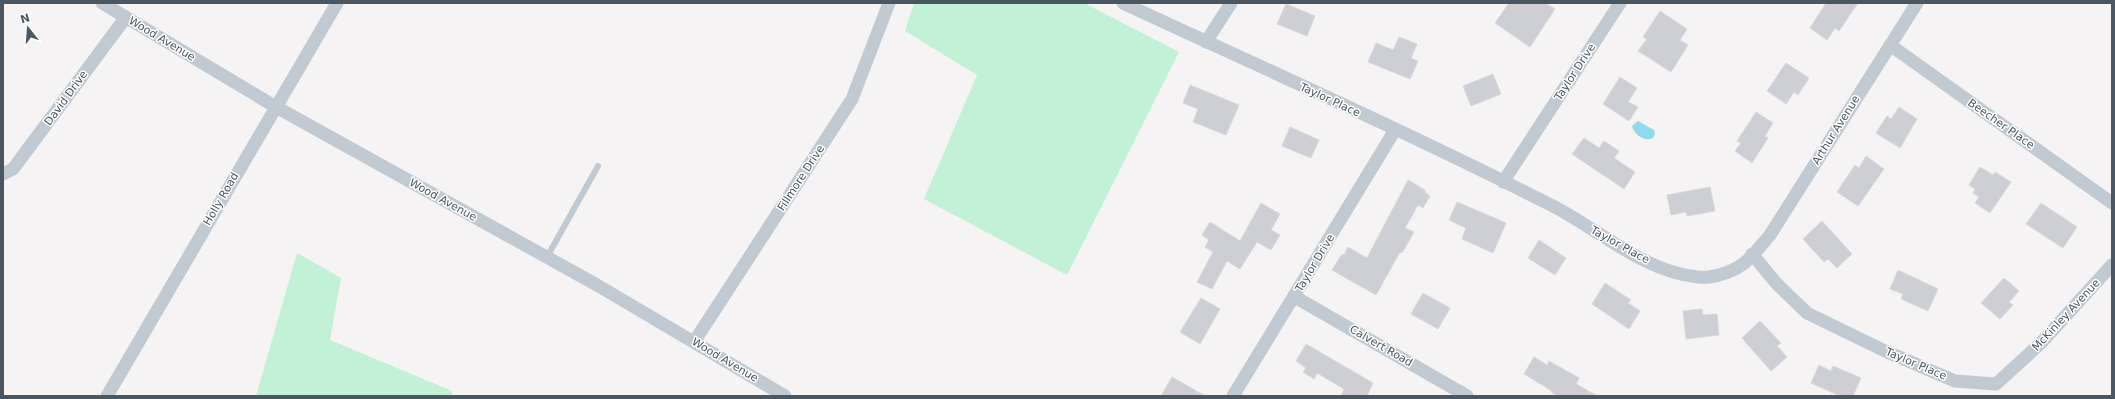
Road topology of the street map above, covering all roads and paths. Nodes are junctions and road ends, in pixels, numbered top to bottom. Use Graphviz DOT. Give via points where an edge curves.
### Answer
graph roads {
  1 [pos="102,3"];
  2 [pos="337,3"];
  3 [pos="889,3"];
  4 [pos="1123,3"];
  5 [pos="1231,3"];
  6 [pos="1620,3"];
  7 [pos="1917,3"];
  8 [pos="126,17"];
  9 [pos="1206,42"];
  10 [pos="1890,45"];
  11 [pos="276,107"];
  12 [pos="1395,130"];
  13 [pos="598,166"];
  14 [pos="3,174"];
  15 [pos="1503,182"];
  16 [pos="2112,203"];
  17 [pos="1752,254"];
  18 [pos="547,257"];
  19 [pos="2112,265"];
  20 [pos="1295,297"];
  21 [pos="694,342"];
  22 [pos="2018,364"];
  23 [pos="106,396"];
  24 [pos="785,396"];
  25 [pos="1233,396"];
  26 [pos="1466,396"];
  1 -- 8 [label="street, Wood Avenue"];
  2 -- 11 [label="street, Holly Road"];
  3 -- 21 [label="street, Fillmore Drive" via="852,99"];
  4 -- 9 [label="street, Taylor Place"];
  5 -- 9 [label="street"];
  6 -- 15 [label="street, Taylor Drive"];
  7 -- 10 [label="street, Arthur Avenue"];
  8 -- 11 [label="street, Wood Avenue"];
  8 -- 14 [label="street, David Drive" via="14,169"];
  9 -- 12 [label="street, Taylor Place"];
  10 -- 16 [label="street, Beecher Place"];
  10 -- 17 [label="street, Arthur Avenue" via="1770,235"];
  11 -- 18 [label="street, Wood Avenue"];
  11 -- 23 [label="street, Holly Road"];
  12 -- 15 [label="street, Taylor Place"];
  12 -- 20 [label="street, Taylor Drive"];
  13 -- 18 [label="lane"];
  15 -- 17 [label="street, Taylor Place" via="1551,204 1640,258 1672,271 1698,277 1711,276 1744,264"];
  17 -- 22 [label="street, Taylor Place" via="1777,284 1807,313 1955,381 1996,384"];
  18 -- 21 [label="street, Wood Avenue"];
  19 -- 22 [label="street, McKinley Avenue" via="2041,343"];
  20 -- 25 [label="street, Taylor Drive"];
  20 -- 26 [label="street, Calvert Road"];
  21 -- 24 [label="street, Wood Avenue"];
}
